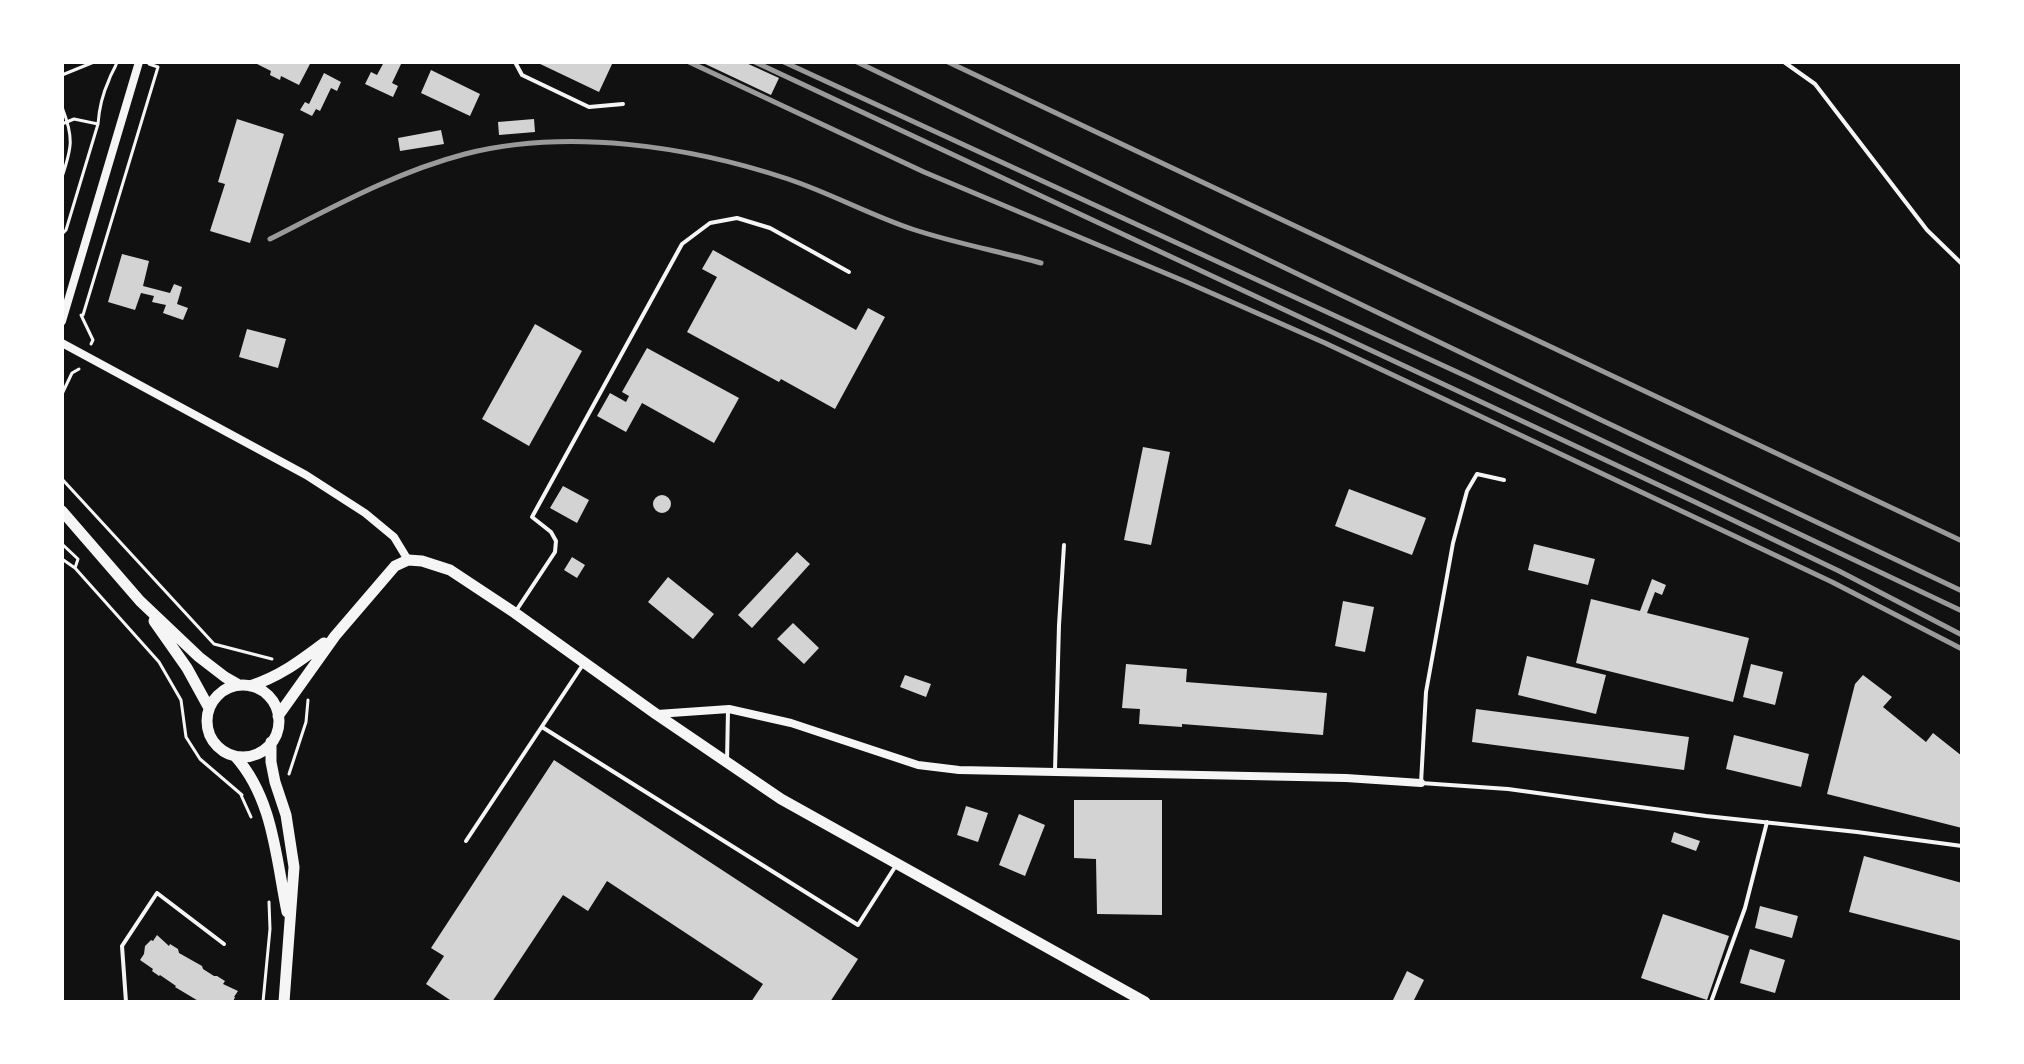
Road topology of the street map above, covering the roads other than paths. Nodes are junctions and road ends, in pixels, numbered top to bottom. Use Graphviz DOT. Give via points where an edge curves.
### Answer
graph roads {
  1 [pos="515,62"];
  2 [pos="1784,62"];
  3 [pos="144,63"];
  4 [pos="623,104"];
  5 [pos="1962,264"];
  6 [pos="849,272"];
  7 [pos="62,321"];
  8 [pos="62,343"];
  9 [pos="1504,480"];
  10 [pos="62,511"];
  11 [pos="1064,545"];
  12 [pos="408,560"];
  13 [pos="140,601"];
  14 [pos="515,613"];
  15 [pos="335,636"];
  16 [pos="585,663"];
  17 [pos="244,685"];
  18 [pos="209,708"];
  19 [pos="729,709"];
  20 [pos="656,714"];
  21 [pos="278,716"];
  22 [pos="542,727"];
  23 [pos="271,742"];
  24 [pos="235,756"];
  25 [pos="727,763"];
  26 [pos="1055,772"];
  27 [pos="1421,783"];
  28 [pos="1767,822"];
  29 [pos="466,841"];
  30 [pos="1962,846"];
  31 [pos="896,864"];
  32 [pos="289,925"];
  33 [pos="224,944"];
  34 [pos="126,1002"];
  35 [pos="284,1002"];
  36 [pos="1145,1002"];
  37 [pos="1711,1002"];
  1 -- 4 [label="lane" via="522,75 589,107"];
  2 -- 5 [label="lane" via="1815,84 1927,230"];
  3 -- 7 [label="street"];
  6 -- 14 [label="lane" via="770,228 737,218 710,223 682,244 532,517 551,532 555,552"];
  8 -- 12 [label="street" via="306,475 394,537"];
  9 -- 27 [label="lane" via="1477,474 1467,491 1426,692"];
  10 -- 13 [label="street"];
  11 -- 26 [label="lane"];
  12 -- 14 [label="street" via="450,570"];
  12 -- 15 [label="street" via="395,566"];
  13 -- 17 [label="street" via="199,657"];
  13 -- 18 [label="street"];
  14 -- 16 [label="street"];
  15 -- 17 [label="street" via="268,680"];
  15 -- 21 [label="street"];
  16 -- 20 [label="street"];
  16 -- 22 [label="lane"];
  17 -- 18 [label="street" via="221,692"];
  17 -- 21 [label="street" via="269,696"];
  18 -- 24 [label="street" via="211,738"];
  19 -- 20 [label="street"];
  19 -- 25 [label="lane"];
  19 -- 26 [label="street" via="791,723 918,765"];
  20 -- 25 [label="street"];
  21 -- 23 [label="street"];
  22 -- 29 [label="lane"];
  22 -- 31 [label="lane" via="858,925"];
  23 -- 24 [label="street" via="255,754"];
  23 -- 32 [label="street" via="294,867"];
  24 -- 32 [label="street" via="259,790"];
  25 -- 31 [label="street"];
  26 -- 27 [label="street"];
  27 -- 28 [label="lane"];
  28 -- 30 [label="lane"];
  28 -- 37 [label="lane" via="1745,908"];
  31 -- 36 [label="street"];
  32 -- 35 [label="street"];
  33 -- 34 [label="lane" via="157,893 122,946"];
}
